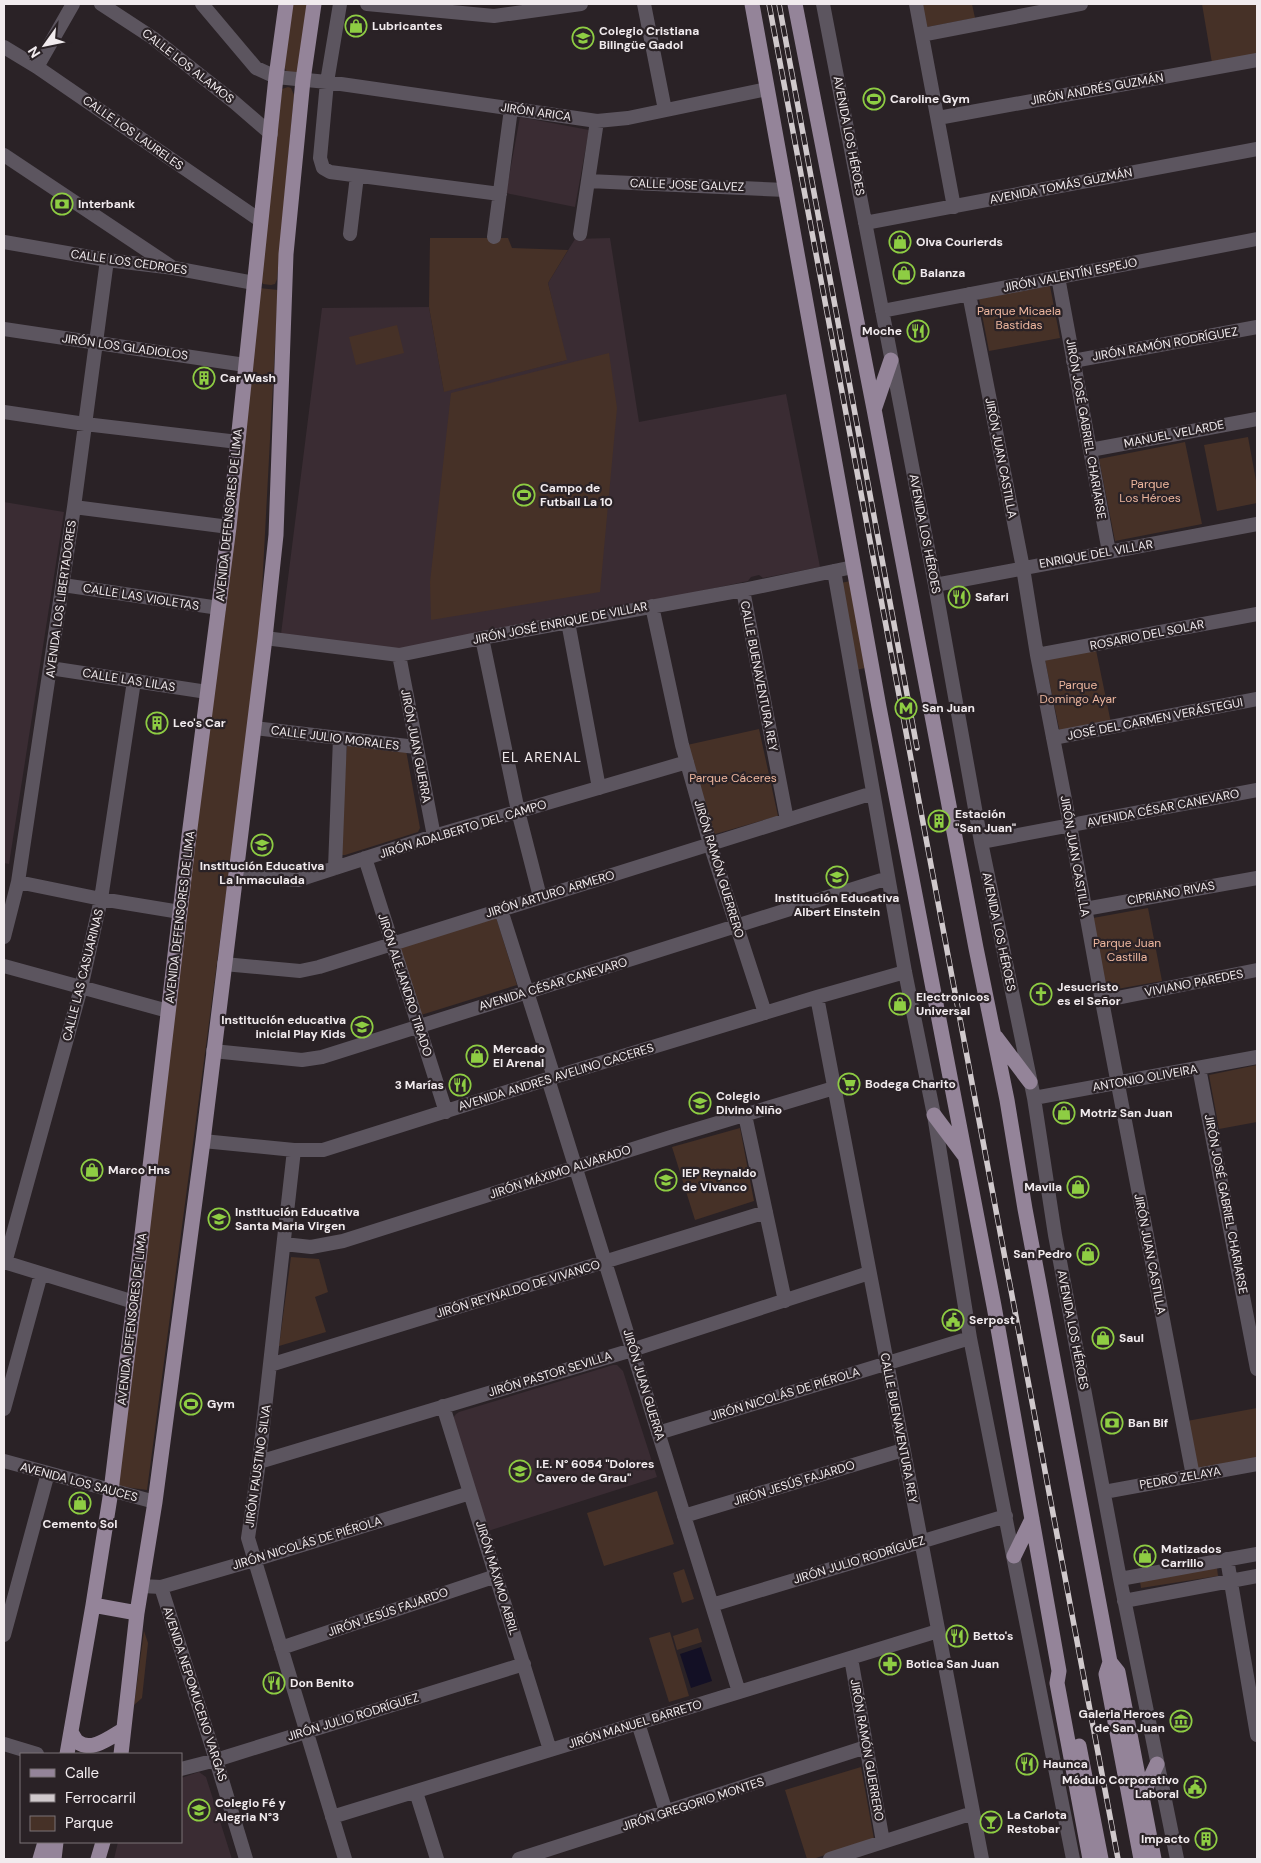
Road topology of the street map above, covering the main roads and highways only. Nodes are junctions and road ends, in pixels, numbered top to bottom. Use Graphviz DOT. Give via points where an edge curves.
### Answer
graph roads {
  1 [pos="286,4"];
  2 [pos="314,4"];
  3 [pos="752,4"];
  4 [pos="795,4"];
  5 [pos="891,360"];
  6 [pos="874,408"];
  7 [pos="994,1035"];
  8 [pos="1030,1082"];
  9 [pos="934,1115"];
  10 [pos="966,1158"];
  11 [pos="1032,1519"];
  12 [pos="1014,1556"];
  13 [pos="93,1605"];
  14 [pos="137,1613"];
  15 [pos="1110,1662"];
  16 [pos="1059,1671"];
  17 [pos="123,1730"];
  18 [pos="71,1732"];
  19 [pos="67,1753"];
  20 [pos="121,1753"];
  21 [pos="1158,1764"];
  22 [pos="1142,1796"];
  23 [pos="45,1843"];
  24 [pos="56,1843"];
  25 [pos="104,1843"];
  26 [pos="40,1859"];
  27 [pos="54,1859"];
  28 [pos="99,1859"];
  29 [pos="1090,1859"];
  30 [pos="1101,1859"];
  31 [pos="1141,1859"];
  32 [pos="1154,1859"];
  1 -- 13 [label="main road, AVENIDA DEFENSORES DE LIMA" via="229,527 134,1302"];
  2 -- 14 [label="main road" via="303,80 284,285 276,535 265,638 203,1140"];
  3 -- 10 [label="main road" via="877,699"];
  4 -- 6 [label="main road, AVENIDA LOS HÉROES"];
  5 -- 6 [label="main road"];
  6 -- 7 [label="main road, AVENIDA LOS HÉROES"];
  7 -- 8 [label="main road"];
  7 -- 15 [label="main road, AVENIDA LOS HÉROES"];
  9 -- 10 [label="main road"];
  10 -- 11 [label="main road"];
  11 -- 12 [label="main road"];
  11 -- 16 [label="main road"];
  13 -- 14 [label="main road"];
  13 -- 18 [label="main road, AVENIDA DEFENSORES DE LIMA"];
  14 -- 17 [label="main road"];
  15 -- 22 [label="main road, AVENIDA LOS HÉROES" via="1118,1672"];
  15 -- 31 [label="main road, AVENIDA LOS HÉROES" via="1106,1674"];
  16 -- 29 [label="main road" via="1057,1682"];
  16 -- 30 [label="main road" via="1066,1681"];
  17 -- 18 [label="main road" via="106,1740 85,1746"];
  17 -- 20 [label="main road"];
  18 -- 19 [label="main road, AVENIDA DEFENSORES DE LIMA"];
  21 -- 22 [label="main road"];
  22 -- 32 [label="main road, AVENIDA LOS HÉROES"];
  23 -- 26 [label="main road"];
  24 -- 27 [label="main road"];
  25 -- 28 [label="main road"];
}
